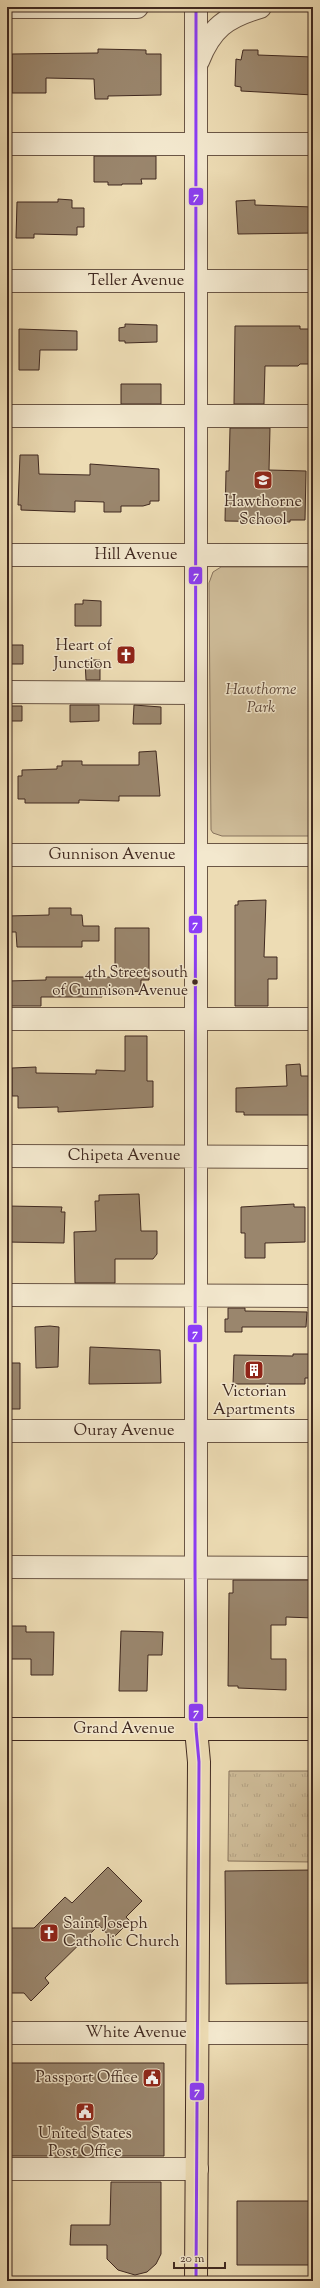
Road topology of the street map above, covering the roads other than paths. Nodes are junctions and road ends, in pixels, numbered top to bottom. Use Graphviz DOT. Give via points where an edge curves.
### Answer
graph roads {
  1 [pos="137,7"];
  2 [pos="196,7"];
  3 [pos="260,7"];
  4 [pos="7,8"];
  5 [pos="196,66"];
  6 [pos="7,144"];
  7 [pos="196,144"];
  8 [pos="313,144"];
  9 [pos="7,281"];
  10 [pos="195,281"];
  11 [pos="313,281"];
  12 [pos="7,416"];
  13 [pos="196,416"];
  14 [pos="313,416"];
  15 [pos="7,555"];
  16 [pos="197,555"];
  17 [pos="313,555"];
  18 [pos="7,692"];
  19 [pos="196,693"];
  20 [pos="7,855"];
  21 [pos="196,855"];
  22 [pos="313,855"];
  23 [pos="7,1018"];
  24 [pos="196,1019"];
  25 [pos="313,1019"];
  26 [pos="7,1156"];
  27 [pos="195,1156"];
  28 [pos="313,1157"];
  29 [pos="7,1295"];
  30 [pos="195,1296"];
  31 [pos="313,1296"];
  32 [pos="7,1431"];
  33 [pos="195,1431"];
  34 [pos="313,1431"];
  35 [pos="7,1567"];
  36 [pos="195,1568"];
  37 [pos="313,1568"];
  38 [pos="7,1729"];
  39 [pos="196,1729"];
  40 [pos="313,1729"];
  41 [pos="7,2033"];
  42 [pos="198,2033"];
  43 [pos="313,2033"];
  44 [pos="7,2169"];
  45 [pos="197,2169"];
  46 [pos="196,2281"];
  1 -- 4 [label="street"];
  2 -- 5 [label="street"];
  3 -- 5 [label="street" via="240,13 219,27 204,47"];
  5 -- 7 [label="street"];
  6 -- 7 [label="street"];
  7 -- 8 [label="street"];
  7 -- 10 [label="street"];
  9 -- 10 [label="street, Teller Avenue"];
  10 -- 11 [label="street, Teller Avenue"];
  10 -- 13 [label="street"];
  12 -- 13 [label="street"];
  13 -- 14 [label="street"];
  13 -- 16 [label="street"];
  15 -- 16 [label="street, Hill Avenue"];
  16 -- 17 [label="street, Hill Avenue"];
  16 -- 19 [label="street"];
  18 -- 19 [label="street"];
  19 -- 21 [label="street"];
  20 -- 21 [label="street, Gunnison Avenue"];
  21 -- 22 [label="street, Gunnison Avenue"];
  21 -- 24 [label="street"];
  23 -- 24 [label="street"];
  24 -- 25 [label="street"];
  24 -- 27 [label="street"];
  26 -- 27 [label="street, Chipeta Avenue"];
  27 -- 28 [label="street, Chipeta Avenue"];
  27 -- 30 [label="street"];
  29 -- 30 [label="street"];
  30 -- 31 [label="street"];
  30 -- 33 [label="street"];
  32 -- 33 [label="street, Ouray Avenue"];
  33 -- 34 [label="street, Ouray Avenue"];
  33 -- 36 [label="street"];
  35 -- 36 [label="street"];
  36 -- 37 [label="street"];
  36 -- 39 [label="street"];
  38 -- 39 [label="main road, Grand Avenue"];
  39 -- 40 [label="main road, Grand Avenue"];
  39 -- 42 [label="main road" via="199,1762"];
  41 -- 42 [label="street, White Avenue"];
  42 -- 43 [label="street, White Avenue"];
  42 -- 45 [label="main road"];
  44 -- 45 [label="street"];
  45 -- 46 [label="main road"];
}
